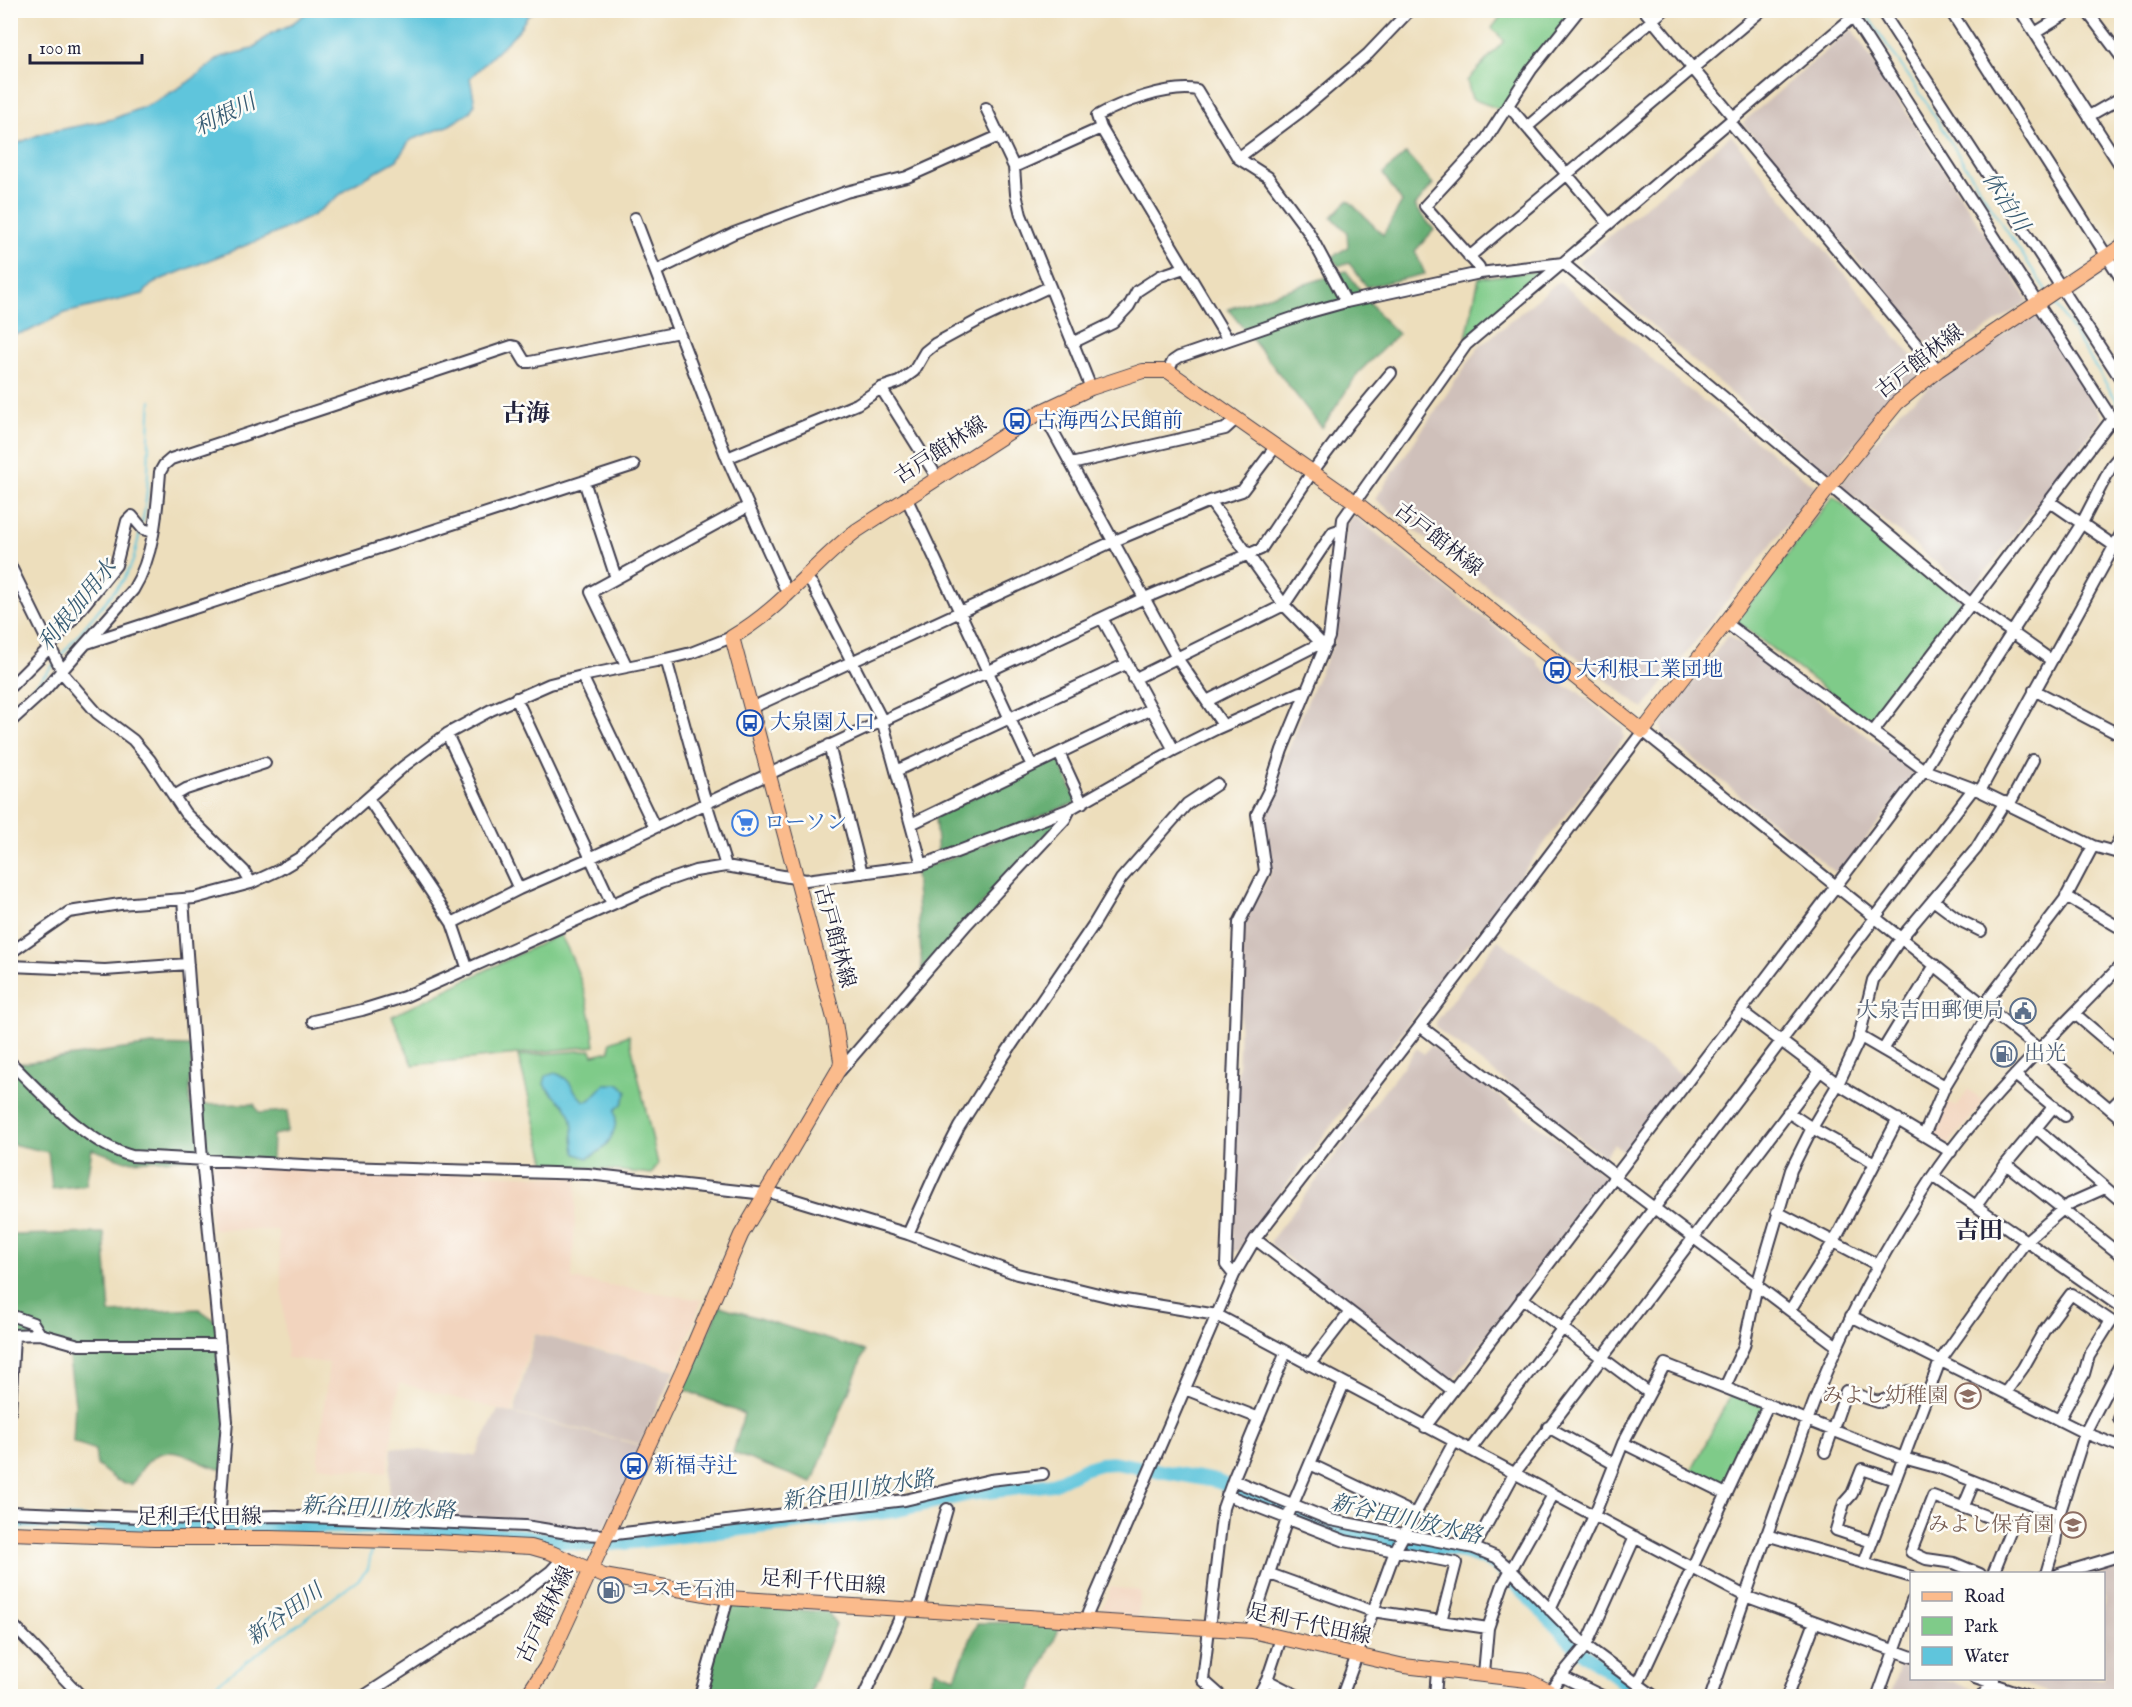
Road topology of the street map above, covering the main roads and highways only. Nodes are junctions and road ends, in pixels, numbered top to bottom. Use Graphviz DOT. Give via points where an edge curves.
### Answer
graph roads {
  1 [pos="2121,246"];
  2 [pos="10,1533"];
  3 [pos="590,1571"];
  4 [pos="1552,1695"];
  5 [pos="527,1696"];
  1 -- 3 [label="main road, 古戸館林線" via="1938,370 1897,403 1643,731 1355,502 1168,371 1143,371 1091,388 1042,411 842,542 788,596 732,637 835,1022 841,1061 838,1074 731,1255 683,1370"];
  2 -- 3 [label="main road, 足利千代田線" via="508,1545 542,1550"];
  3 -- 4 [label="main road, 足利千代田線" via="728,1598 1252,1631 1357,1657 1437,1671 1527,1680"];
  3 -- 5 [label="main road, 古戸館林線" via="546,1667"];
}
